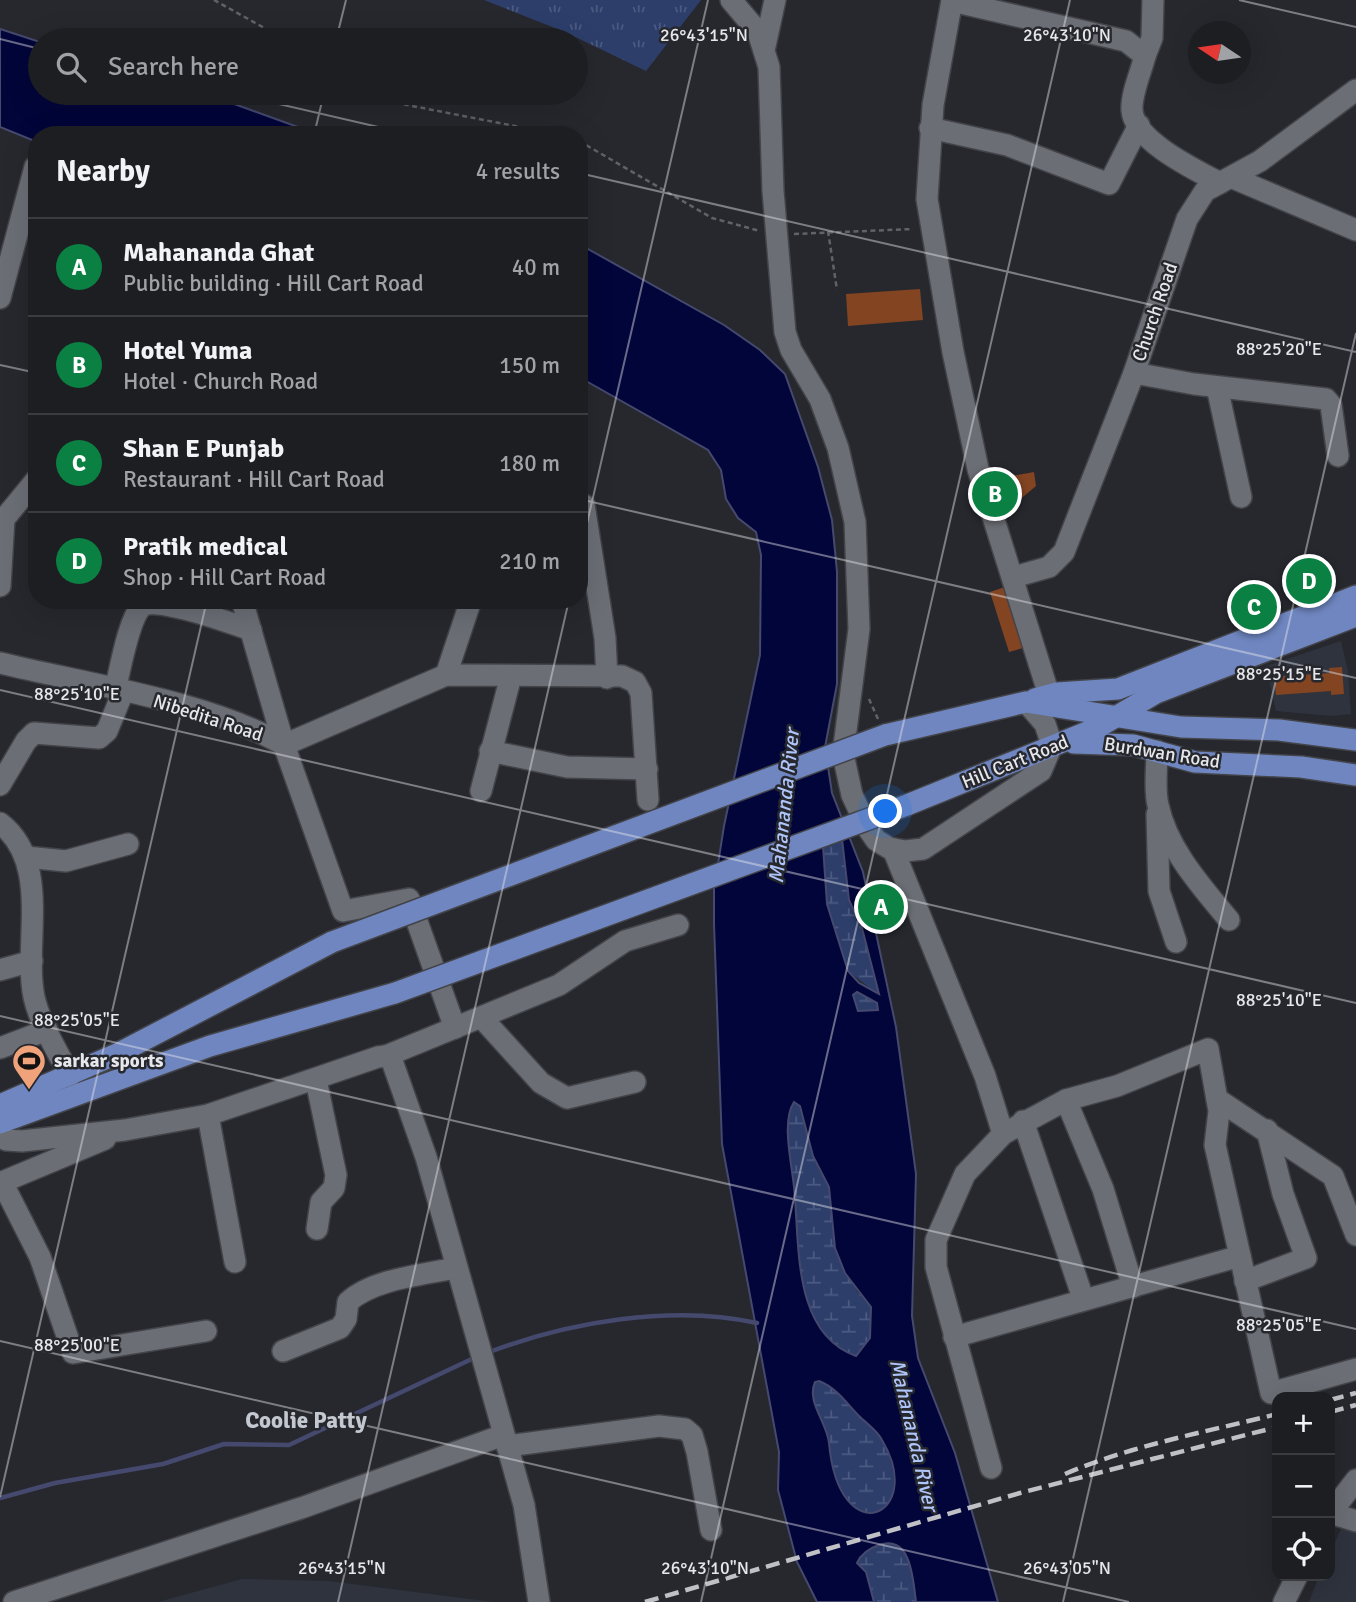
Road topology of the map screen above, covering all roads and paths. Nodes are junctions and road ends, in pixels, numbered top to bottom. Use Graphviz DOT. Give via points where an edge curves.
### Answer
graph roads {
  1 [pos="214,0"];
  2 [pos="731,0"];
  3 [pos="775,0"];
  4 [pos="952,0"];
  5 [pos="1153,0"];
  6 [pos="264,28"];
  7 [pos="765,46"];
  8 [pos="1146,57"];
  9 [pos="1356,90"];
  10 [pos="407,105"];
  11 [pos="1139,125"];
  12 [pos="515,126"];
  13 [pos="930,128"];
  14 [pos="588,146"];
  15 [pos="1226,180"];
  16 [pos="28,218"];
  17 [pos="932,229"];
  18 [pos="1356,230"];
  19 [pos="828,231"];
  20 [pos="777,236"];
  21 [pos="837,290"];
  22 [pos="0,299"];
  23 [pos="1134,373"];
  24 [pos="1217,387"];
  25 [pos="1338,456"];
  26 [pos="28,489"];
  27 [pos="1241,496"];
  28 [pos="2,519"];
  29 [pos="588,530"];
  30 [pos="1014,577"];
  31 [pos="0,586"];
  32 [pos="1356,596"];
  33 [pos="140,609"];
  34 [pos="181,609"];
  35 [pos="245,609"];
  36 [pos="468,609"];
  37 [pos="1356,617"];
  38 [pos="251,629"];
  39 [pos="0,663"];
  40 [pos="855,668"];
  41 [pos="446,675"];
  42 [pos="511,676"];
  43 [pos="607,678"];
  44 [pos="1118,689"];
  45 [pos="119,691"];
  46 [pos="1049,695"];
  47 [pos="1026,702"];
  48 [pos="1121,716"];
  49 [pos="885,735"];
  50 [pos="1356,740"];
  51 [pos="284,745"];
  52 [pos="1052,745"];
  53 [pos="1133,745"];
  54 [pos="490,751"];
  55 [pos="1157,751"];
  56 [pos="646,769"];
  57 [pos="1356,775"];
  58 [pos="0,785"];
  59 [pos="481,791"];
  60 [pos="648,800"];
  61 [pos="1157,805"];
  62 [pos="0,823"];
  63 [pos="128,844"];
  64 [pos="892,849"];
  65 [pos="1177,851"];
  66 [pos="26,857"];
  67 [pos="1156,857"];
  68 [pos="1230,920"];
  69 [pos="678,925"];
  70 [pos="1176,942"];
  71 [pos="32,961"];
  72 [pos="0,970"];
  73 [pos="482,1018"];
  74 [pos="455,1028"];
  75 [pos="47,1030"];
  76 [pos="0,1048"];
  77 [pos="386,1056"];
  78 [pos="70,1076"];
  79 [pos="316,1080"];
  80 [pos="635,1082"];
  81 [pos="1217,1098"];
  82 [pos="1066,1100"];
  83 [pos="0,1105"];
  84 [pos="208,1115"];
  85 [pos="1023,1121"];
  86 [pos="0,1123"];
  87 [pos="125,1130"];
  88 [pos="1267,1130"];
  89 [pos="1003,1134"];
  90 [pos="0,1135"];
  91 [pos="1,1182"];
  92 [pos="317,1229"];
  93 [pos="1356,1235"];
  94 [pos="1240,1256"];
  95 [pos="235,1262"];
  96 [pos="455,1268"];
  97 [pos="1245,1280"];
  98 [pos="1133,1287"];
  99 [pos="1083,1298"];
  100 [pos="206,1331"];
  101 [pos="954,1337"];
  102 [pos="283,1351"];
  103 [pos="1356,1369"];
  104 [pos="505,1440"];
  105 [pos="991,1468"];
  106 [pos="1356,1480"];
  107 [pos="1335,1507"];
  108 [pos="1335,1515"];
  109 [pos="1356,1521"];
  110 [pos="711,1530"];
  111 [pos="14,1602"];
  112 [pos="540,1602"];
  1 -- 6 [label="path"];
  2 -- 7 [label="street"];
  3 -- 7 [label="street"];
  4 -- 8 [label="street" via="1126,41"];
  4 -- 13 [label="street"];
  5 -- 8 [label="street" via="1152,38"];
  7 -- 20 [label="street"];
  8 -- 11 [label="street" via="1132,109"];
  9 -- 15 [label="street, Church Road"];
  10 -- 12 [label="path"];
  11 -- 13 [label="street" via="1109,184 1007,145"];
  11 -- 15 [label="street" via="1170,154"];
  13 -- 17 [label="street"];
  14 -- 20 [label="path" via="712,218"];
  15 -- 18 [label="street"];
  15 -- 23 [label="street, Church Road" via="1200,196 1191,210"];
  16 -- 22 [label="street"];
  17 -- 19 [label="path"];
  17 -- 30 [label="street" via="976,458 991,517"];
  19 -- 20 [label="path"];
  19 -- 21 [label="path"];
  20 -- 40 [label="street" via="785,332 820,399 848,480 859,578"];
  23 -- 24 [label="street"];
  23 -- 30 [label="street, Church Road" via="1060,558 1049,567"];
  24 -- 25 [label="street" via="1326,399 1331,405"];
  24 -- 27 [label="street"];
  26 -- 28 [label="street"];
  28 -- 31 [label="street"];
  29 -- 43 [label="street"];
  30 -- 46 [label="street"];
  32 -- 44 [label="main road, Hill Cart Road"];
  33 -- 45 [label="street"];
  34 -- 38 [label="street"];
  35 -- 38 [label="street"];
  36 -- 41 [label="street"];
  37 -- 48 [label="main road, Hill Cart Road" via="1156,693"];
  38 -- 51 [label="street"];
  39 -- 45 [label="street, Nibedita Road"];
  40 -- 49 [label="path"];
  40 -- 64 [label="street" via="843,742 845,766 867,827 882,845"];
  41 -- 42 [label="street"];
  41 -- 51 [label="street"];
  42 -- 43 [label="street"];
  42 -- 54 [label="street"];
  43 -- 56 [label="street" via="622,676 635,682 641,693"];
  44 -- 46 [label="main road, Hill Cart Road"];
  44 -- 48 [label="main road"];
  45 -- 51 [label="street, Nibedita Road" via="258,730"];
  45 -- 58 [label="street" via="107,731 99,738 34,733"];
  46 -- 47 [label="main road, Hill Cart Road"];
  47 -- 48 [label="main road, Hill Cart Road"];
  47 -- 49 [label="main road, Hill Cart Road"];
  47 -- 52 [label="street" via="1045,724"];
  48 -- 50 [label="main road, Burdwan Road" via="1181,727 1282,730"];
  48 -- 52 [label="main road, Hill Cart Road"];
  48 -- 53 [label="main road"];
  49 -- 78 [label="main road, Hill Cart Road, bridge" via="332,942"];
  51 -- 74 [label="street, Nibedita Road" via="343,911 409,899"];
  52 -- 53 [label="main road, Burdwan Road"];
  52 -- 64 [label="street" via="1041,771 971,820 923,849"];
  52 -- 86 [label="main road, Hill Cart Road, bridge" via="907,804 395,993 210,1046"];
  53 -- 55 [label="main road, Burdwan Road"];
  54 -- 56 [label="street" via="567,767"];
  54 -- 59 [label="street"];
  55 -- 57 [label="main road, Burdwan Road" via="1195,762 1301,767"];
  55 -- 61 [label="street"];
  56 -- 60 [label="street"];
  61 -- 65 [label="street"];
  61 -- 67 [label="street"];
  62 -- 66 [label="street"];
  63 -- 66 [label="street" via="66,861"];
  64 -- 89 [label="street" via="985,1076"];
  65 -- 67 [label="street"];
  65 -- 68 [label="street"];
  66 -- 71 [label="street" via="33,912"];
  67 -- 70 [label="street" via="1159,891"];
  69 -- 73 [label="street" via="625,940 559,985"];
  71 -- 72 [label="street"];
  71 -- 75 [label="street" via="34,998"];
  73 -- 74 [label="street"];
  73 -- 80 [label="street" via="541,1083 567,1098"];
  74 -- 77 [label="street"];
  75 -- 76 [label="street"];
  75 -- 78 [label="street"];
  77 -- 79 [label="street"];
  77 -- 96 [label="street" via="392,1061 426,1157"];
  78 -- 83 [label="main road, Hill Cart Road"];
  79 -- 84 [label="street"];
  79 -- 92 [label="street" via="336,1175 334,1188 321,1202"];
  81 -- 82 [label="street" via="1208,1049 1117,1086"];
  81 -- 88 [label="street"];
  81 -- 94 [label="street" via="1215,1145"];
  82 -- 85 [label="street"];
  82 -- 98 [label="street" via="1103,1189"];
  84 -- 87 [label="street"];
  84 -- 95 [label="street"];
  85 -- 89 [label="street"];
  85 -- 99 [label="street"];
  87 -- 90 [label="street" via="22,1141"];
  87 -- 91 [label="street"];
  88 -- 93 [label="street" via="1333,1176"];
  88 -- 97 [label="street" via="1306,1258"];
  89 -- 101 [label="street" via="965,1174 936,1240 936,1267"];
  91 -- 100 [label="street" via="40,1256 73,1353"];
  94 -- 97 [label="street"];
  94 -- 98 [label="street"];
  96 -- 102 [label="street" via="360,1294 348,1303 340,1328"];
  96 -- 104 [label="street"];
  97 -- 103 [label="street" via="1271,1394"];
  98 -- 99 [label="street"];
  99 -- 101 [label="street"];
  101 -- 105 [label="street"];
  104 -- 110 [label="street" via="659,1426 685,1429 692,1435"];
  104 -- 111 [label="street"];
  104 -- 112 [label="street" via="524,1505"];
  106 -- 107 [label="street"];
  108 -- 109 [label="street"];
}
